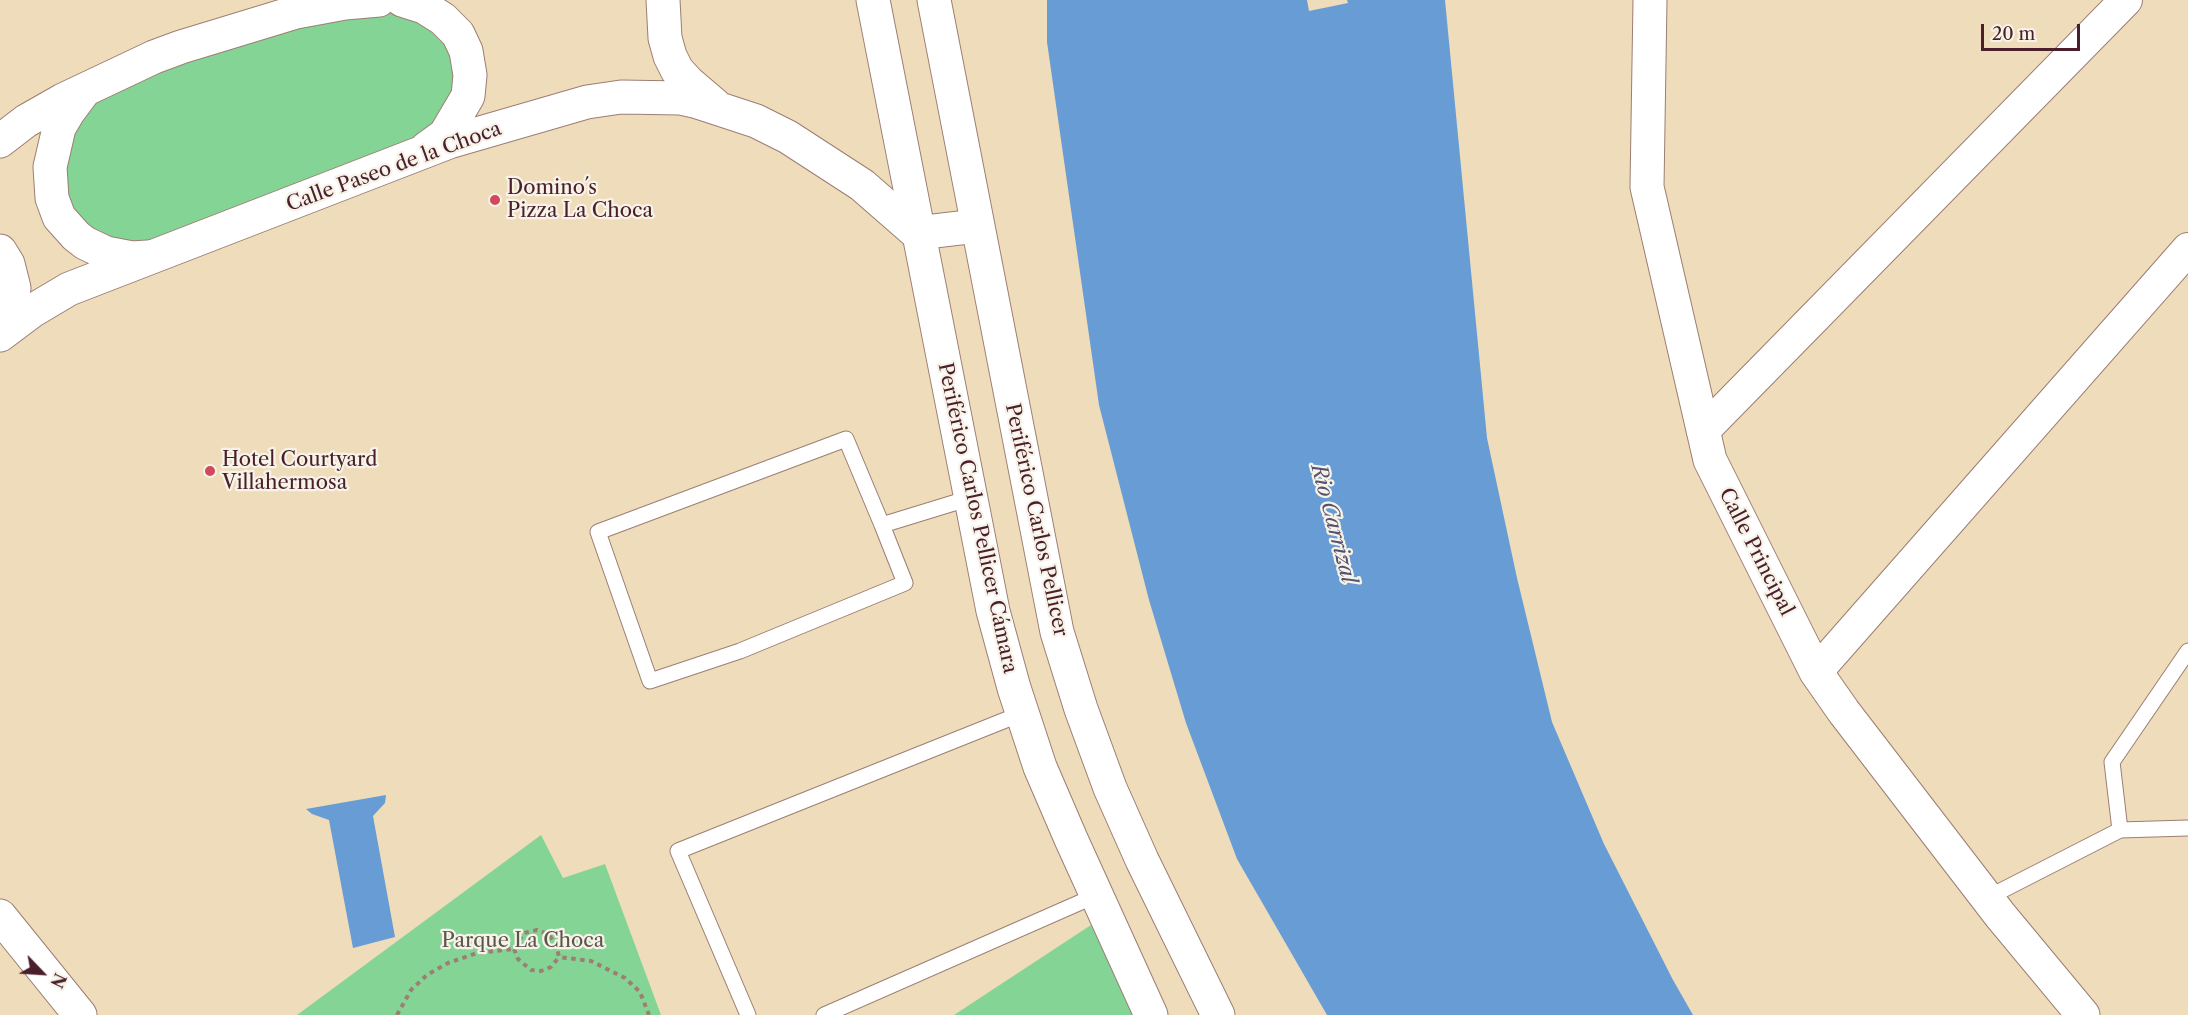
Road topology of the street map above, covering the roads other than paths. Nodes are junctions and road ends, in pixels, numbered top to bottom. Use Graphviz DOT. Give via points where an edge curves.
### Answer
graph roads {
  1 [pos="379,0"];
  2 [pos="402,0"];
  3 [pos="663,0"];
  4 [pos="873,0"];
  5 [pos="933,0"];
  6 [pos="1650,0"];
  7 [pos="2126,0"];
  8 [pos="86,90"];
  9 [pos="721,109"];
  10 [pos="0,141"];
  11 [pos="418,154"];
  12 [pos="977,226"];
  13 [pos="917,232"];
  14 [pos="2188,249"];
  15 [pos="0,251"];
  16 [pos="156,256"];
  17 [pos="0,334"];
  18 [pos="1703,430"];
  19 [pos="970,498"];
  20 [pos="882,525"];
  21 [pos="2188,651"];
  22 [pos="1816,672"];
  23 [pos="1023,713"];
  24 [pos="2188,828"];
  25 [pos="2120,830"];
  26 [pos="1097,895"];
  27 [pos="1987,898"];
  28 [pos="0,916"];
  29 [pos="80,1015"];
  30 [pos="748,1015"];
  31 [pos="824,1015"];
  32 [pos="1151,1015"];
  33 [pos="1218,1015"];
  34 [pos="2083,1015"];
  1 -- 8 [label="main road" via="296,12 241,27 154,57"];
  2 -- 11 [label="main road" via="424,7 458,34 470,75 468,96 445,135"];
  3 -- 9 [label="main road" via="665,38 677,70"];
  4 -- 13 [label="main road, Periférico Carlos Pellicer Cámara"];
  5 -- 12 [label="main road, Periférico Carlos Pellicer"];
  6 -- 18 [label="main road, Calle Principal" via="1647,187"];
  7 -- 18 [label="street"];
  8 -- 10 [label="main road" via="45,110"];
  8 -- 16 [label="main road" via="59,128 54,146 50,187 59,217 76,236 106,253 132,258"];
  9 -- 11 [label="main road, Calle Paseo de la Choca" via="680,98 604,99"];
  9 -- 13 [label="main road, Calle Paseo de la Choca" via="788,137 879,197"];
  11 -- 16 [label="main road, Calle Paseo de la Choca"];
  12 -- 13 [label="main road"];
  12 -- 33 [label="main road, Periférico Carlos Pellicer" via="1057,632 1119,809"];
  13 -- 19 [label="main road, Periférico Carlos Pellicer Cámara"];
  14 -- 22 [label="street"];
  15 -- 17 [label="main road" via="14,288 8,320"];
  16 -- 17 [label="main road, Calle Paseo de la Choca" via="69,289"];
  18 -- 22 [label="main road, Calle Principal" via="1710,460"];
  19 -- 20 [label="lane"];
  19 -- 23 [label="main road, Periférico Carlos Pellicer Cámara" via="993,611"];
  20 -- 20 [label="lane" via="846,439 598,532 650,681 740,651 905,583"];
  21 -- 25 [label="lane" via="2112,762"];
  22 -- 27 [label="main road, Calle Principal"];
  23 -- 26 [label="main road, Periférico Carlos Pellicer Cámara" via="1041,767"];
  23 -- 30 [label="lane" via="678,850"];
  24 -- 25 [label="lane"];
  25 -- 27 [label="lane"];
  26 -- 31 [label="lane"];
  26 -- 32 [label="main road, Periférico Carlos Pellicer Cámara"];
  27 -- 34 [label="main road, Calle Principal"];
  28 -- 29 [label="main road"];
}
